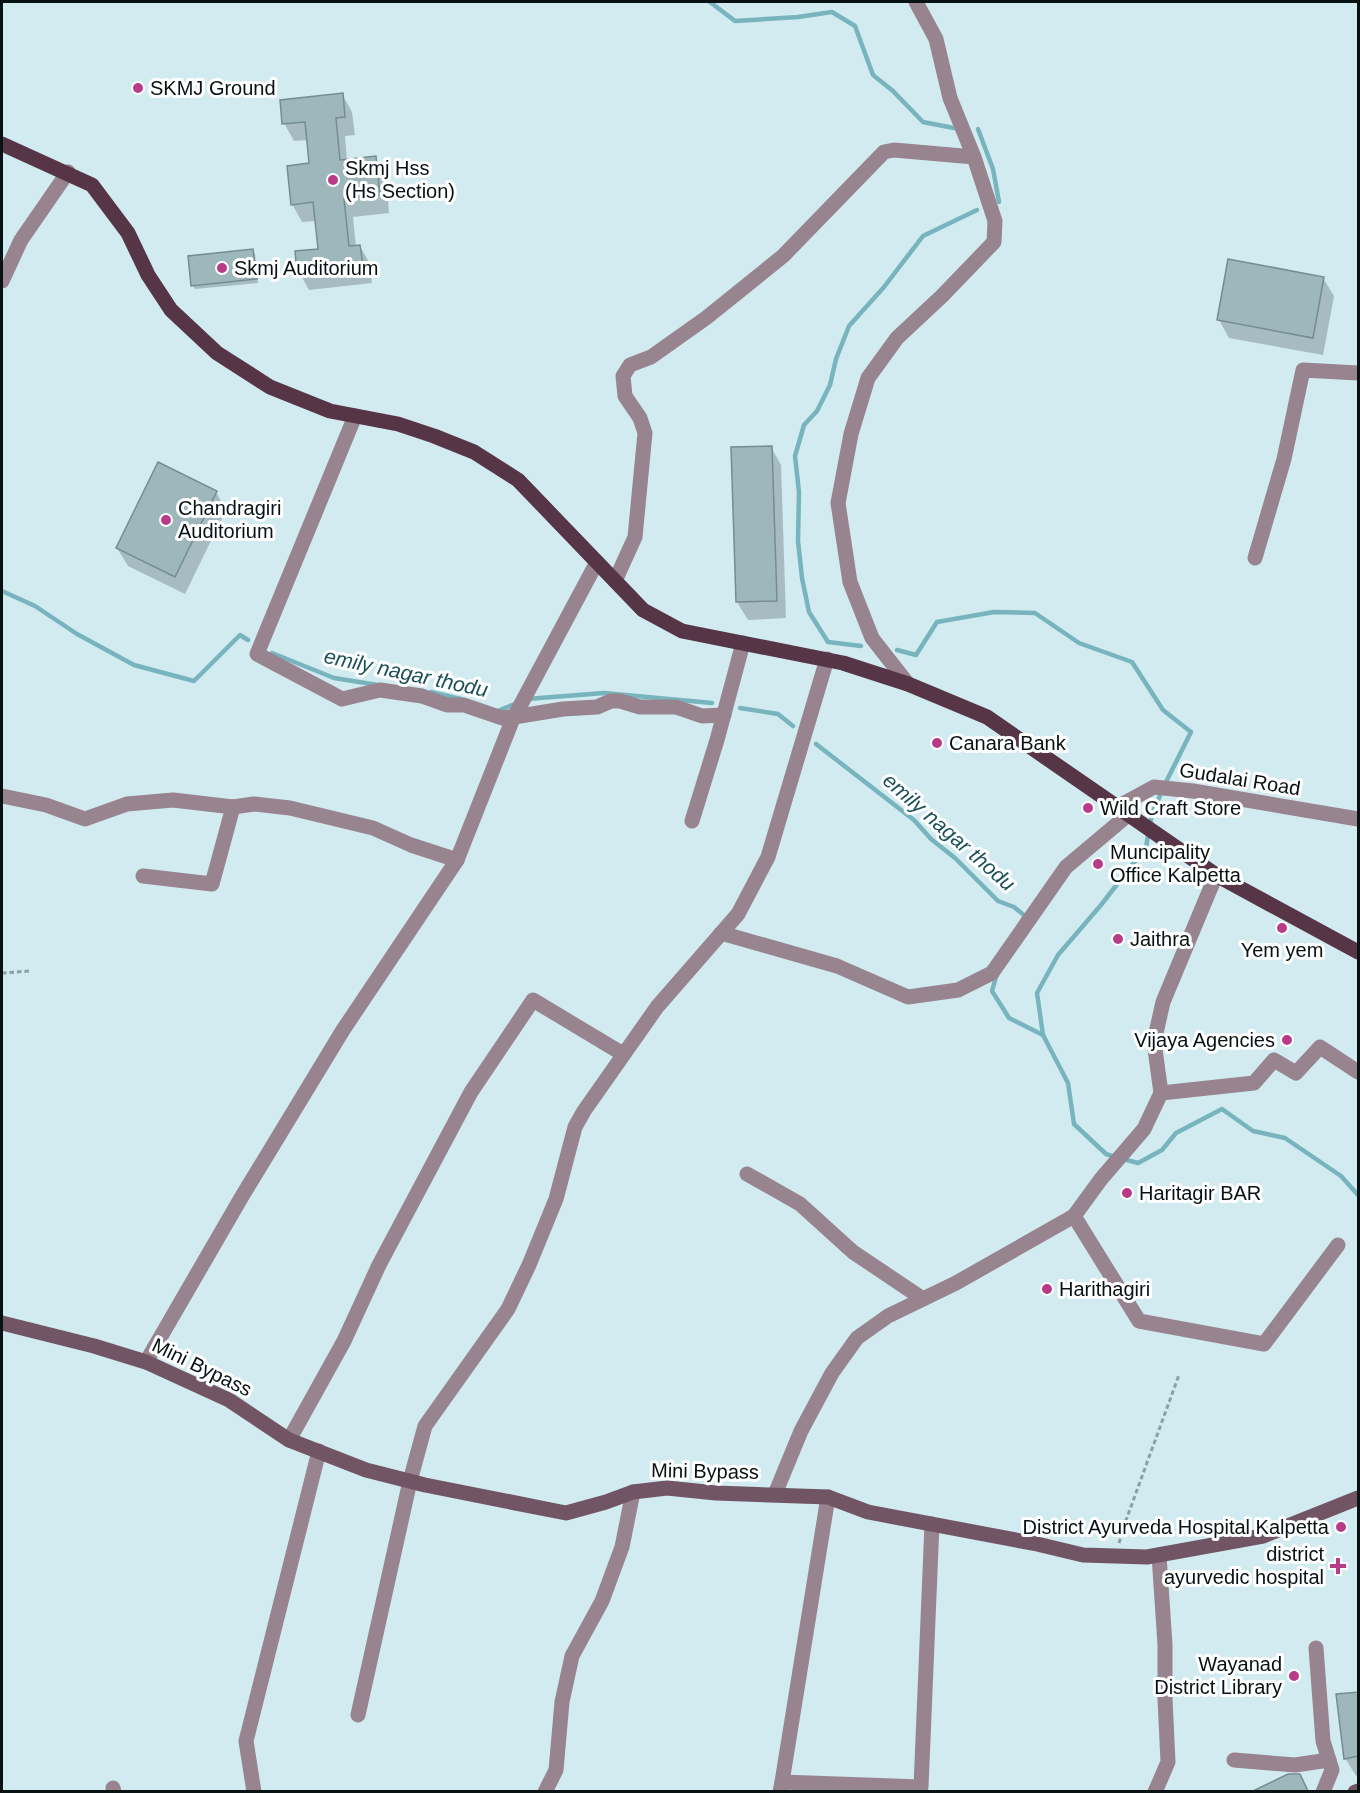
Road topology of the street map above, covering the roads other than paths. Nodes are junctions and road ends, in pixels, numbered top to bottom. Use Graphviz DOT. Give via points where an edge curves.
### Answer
graph roads {
  1 [pos="916,2"];
  2 [pos="2,144"];
  3 [pos="974,157"];
  4 [pos="68,172"];
  5 [pos="2,281"];
  6 [pos="1359,372"];
  7 [pos="355,416"];
  8 [pos="1255,558"];
  9 [pos="597,562"];
  10 [pos="615,581"];
  11 [pos="743,643"];
  12 [pos="826,659"];
  13 [pos="908,684"];
  14 [pos="724,715"];
  15 [pos="515,717"];
  16 [pos="2,796"];
  17 [pos="233,807"];
  18 [pos="1129,814"];
  19 [pos="1359,819"];
  20 [pos="692,821"];
  21 [pos="457,860"];
  22 [pos="1216,875"];
  23 [pos="143,876"];
  24 [pos="721,933"];
  25 [pos="1359,952"];
  26 [pos="623,1054"];
  27 [pos="1359,1072"];
  28 [pos="1161,1093"];
  29 [pos="747,1174"];
  30 [pos="1074,1216"];
  31 [pos="1338,1245"];
  32 [pos="923,1299"];
  33 [pos="2,1323"];
  34 [pos="146,1362"];
  35 [pos="289,1440"];
  36 [pos="319,1451"];
  37 [pos="410,1481"];
  38 [pos="633,1492"];
  39 [pos="775,1494"];
  40 [pos="828,1497"];
  41 [pos="1359,1498"];
  42 [pos="932,1524"];
  43 [pos="1159,1555"];
  44 [pos="1316,1648"];
  45 [pos="358,1715"];
  46 [pos="1234,1760"];
  47 [pos="1329,1760"];
  48 [pos="781,1787"];
  49 [pos="253,1791"];
  50 [pos="544,1791"];
  51 [pos="1155,1791"];
  52 [pos="1323,1791"];
  1 -- 3 [label="street" via="936,39 950,98"];
  2 -- 4 [label="main road"];
  3 -- 10 [label="street" via="884,152 783,256 706,318 651,357 630,365 623,376 625,396 645,432 634,537"];
  3 -- 13 [label="street" via="995,221 994,242 897,338 868,378 850,434 838,503 850,582 872,638"];
  4 -- 5 [label="street" via="21,240"];
  4 -- 7 [label="main road" via="92,184 128,233 148,276 171,310 217,353 270,387 330,411"];
  6 -- 8 [label="street" via="1304,370 1284,459"];
  7 -- 9 [label="main road" via="398,424 474,452 518,480"];
  7 -- 15 [label="street" via="257,654 342,699 380,690 464,705 502,718"];
  9 -- 10 [label="main road"];
  9 -- 15 [label="street"];
  10 -- 11 [label="main road" via="643,610 682,631"];
  11 -- 12 [label="main road"];
  11 -- 14 [label="street"];
  12 -- 13 [label="main road"];
  12 -- 24 [label="street" via="768,857 738,914"];
  13 -- 18 [label="main road" via="987,717"];
  14 -- 15 [label="street" via="702,716 676,707 640,707 611,701 597,707"];
  14 -- 20 [label="street"];
  15 -- 21 [label="street"];
  16 -- 17 [label="street" via="86,819 127,804 173,800"];
  17 -- 21 [label="street" via="254,804 290,808 373,828"];
  17 -- 23 [label="street" via="212,884"];
  18 -- 19 [label="street, Gudalai Road" via="1154,788"];
  18 -- 22 [label="main road"];
  18 -- 24 [label="street, Gudalai Road" via="1066,867 992,973 958,990 908,997 837,966"];
  21 -- 34 [label="street" via="343,1030"];
  22 -- 25 [label="main road"];
  22 -- 28 [label="street" via="1163,1002 1154,1042"];
  24 -- 26 [label="street" via="657,1007"];
  26 -- 35 [label="street" via="532,1000 471,1092"];
  26 -- 37 [label="street" via="575,1127 556,1198 508,1309 425,1426"];
  27 -- 28 [label="street" via="1320,1047 1296,1072 1274,1060 1254,1083"];
  28 -- 30 [label="street" via="1144,1129"];
  29 -- 32 [label="street" via="800,1204 853,1252"];
  30 -- 31 [label="street" via="1138,1321 1264,1344"];
  30 -- 32 [label="street"];
  32 -- 39 [label="street" via="888,1316 857,1338 832,1373 801,1431"];
  33 -- 34 [label="main road, Mini Bypass"];
  34 -- 35 [label="main road, Mini Bypass" via="229,1400"];
  35 -- 36 [label="main road, Mini Bypass"];
  36 -- 37 [label="main road, Mini Bypass" via="366,1470"];
  36 -- 49 [label="street" via="246,1741"];
  37 -- 38 [label="main road, Mini Bypass" via="566,1513"];
  37 -- 45 [label="street"];
  38 -- 39 [label="main road, Mini Bypass" via="668,1488"];
  38 -- 50 [label="street" via="622,1547 602,1601 572,1656 562,1702 556,1770"];
  39 -- 40 [label="main road, Mini Bypass"];
  40 -- 42 [label="main road, Mini Bypass" via="868,1512"];
  40 -- 48 [label="street"];
  41 -- 43 [label="main road, Mini Bypass" via="1263,1536"];
  42 -- 43 [label="main road, Mini Bypass" via="1083,1555"];
  42 -- 48 [label="street" via="921,1787"];
  43 -- 51 [label="street" via="1168,1762"];
  44 -- 47 [label="street" via="1323,1741"];
  46 -- 47 [label="street" via="1295,1765"];
  47 -- 52 [label="street" via="1332,1770"];
}
